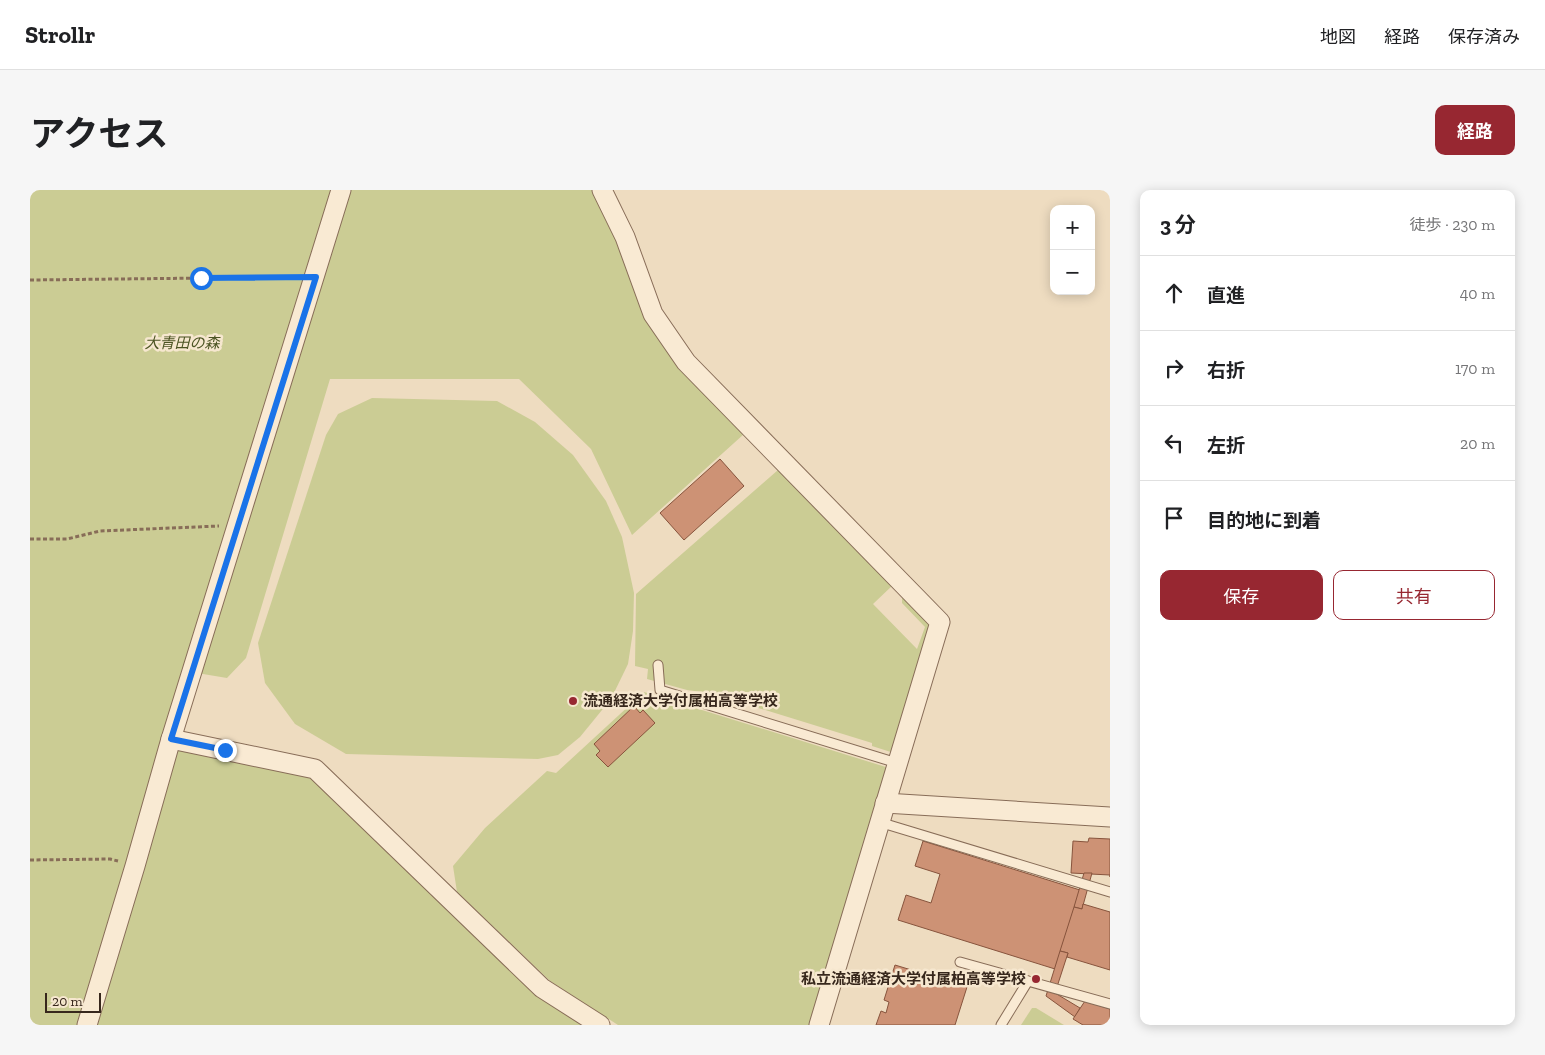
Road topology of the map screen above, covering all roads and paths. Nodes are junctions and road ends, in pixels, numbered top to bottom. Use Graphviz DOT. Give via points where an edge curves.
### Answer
graph roads {
  1 [pos="342,190"];
  2 [pos="602,190"];
  3 [pos="316,277"];
  4 [pos="30,280"];
  5 [pos="237,525"];
  6 [pos="30,539"];
  7 [pos="658,664"];
  8 [pos="171,739"];
  9 [pos="897,763"];
  10 [pos="885,803"];
  11 [pos="1110,817"];
  12 [pos="879,822"];
  13 [pos="30,860"];
  14 [pos="135,866"];
  15 [pos="1110,892"];
  16 [pos="960,962"];
  17 [pos="1028,981"];
  18 [pos="1110,1004"];
  19 [pos="87,1025"];
  20 [pos="600,1025"];
  21 [pos="819,1025"];
  22 [pos="1001,1025"];
  1 -- 3 [label="street"];
  2 -- 9 [label="street" via="625,237 653,314 686,362 940,622"];
  3 -- 4 [label="path"];
  3 -- 5 [label="street"];
  5 -- 6 [label="path" via="100,531 66,539"];
  5 -- 8 [label="street"];
  7 -- 9 [label="lane" via="660,690"];
  8 -- 14 [label="street"];
  8 -- 20 [label="street" via="315,769 542,988"];
  9 -- 10 [label="street"];
  10 -- 11 [label="street"];
  10 -- 12 [label="street"];
  12 -- 15 [label="lane"];
  12 -- 21 [label="street"];
  13 -- 14 [label="path" via="110,859"];
  14 -- 19 [label="street"];
  16 -- 17 [label="lane"];
  17 -- 18 [label="lane"];
  17 -- 22 [label="lane"];
}
